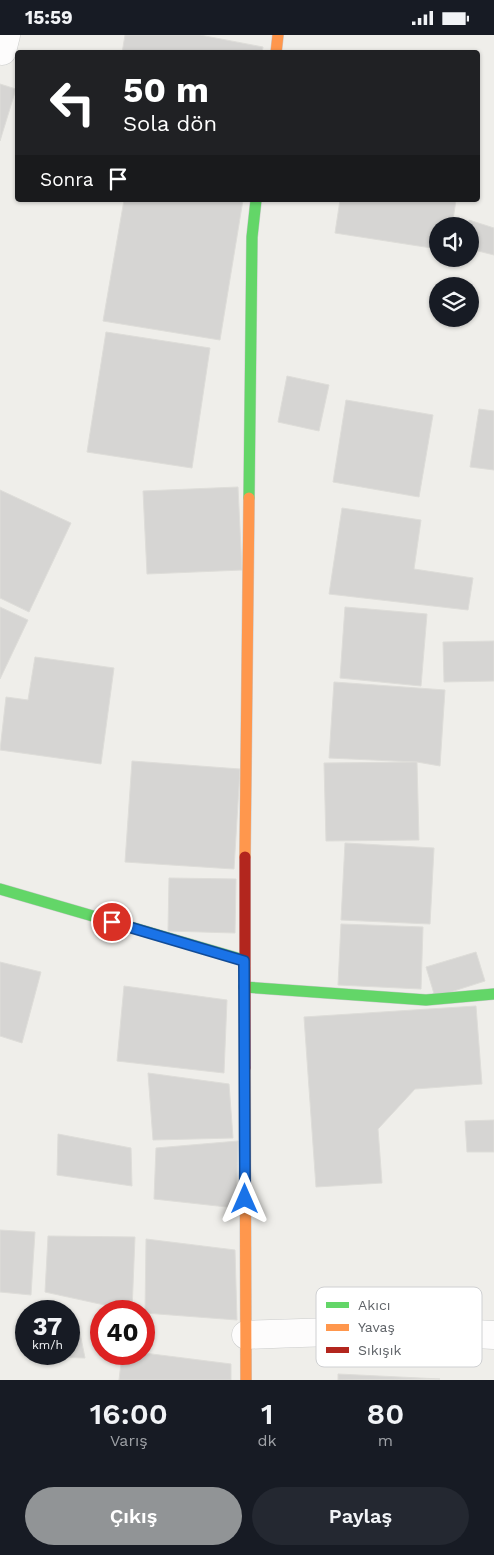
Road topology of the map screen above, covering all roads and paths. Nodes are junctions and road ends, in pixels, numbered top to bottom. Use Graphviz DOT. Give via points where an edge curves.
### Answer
graph roads {
  1 [pos="278,35"];
  2 [pos="276,50"];
  3 [pos="256,202"];
  4 [pos="0,889"];
  5 [pos="244,961"];
  6 [pos="244,987"];
  7 [pos="494,994"];
  8 [pos="316,1332"];
  9 [pos="246,1335"];
  10 [pos="246,1380"];
  1 -- 2 [label="street"];
  3 -- 5 [label="street" via="252,237"];
  4 -- 5 [label="street"];
  5 -- 6 [label="street"];
  6 -- 7 [label="street" via="426,1001"];
  6 -- 9 [label="street"];
  8 -- 9 [label="street"];
  9 -- 10 [label="street"];
}
